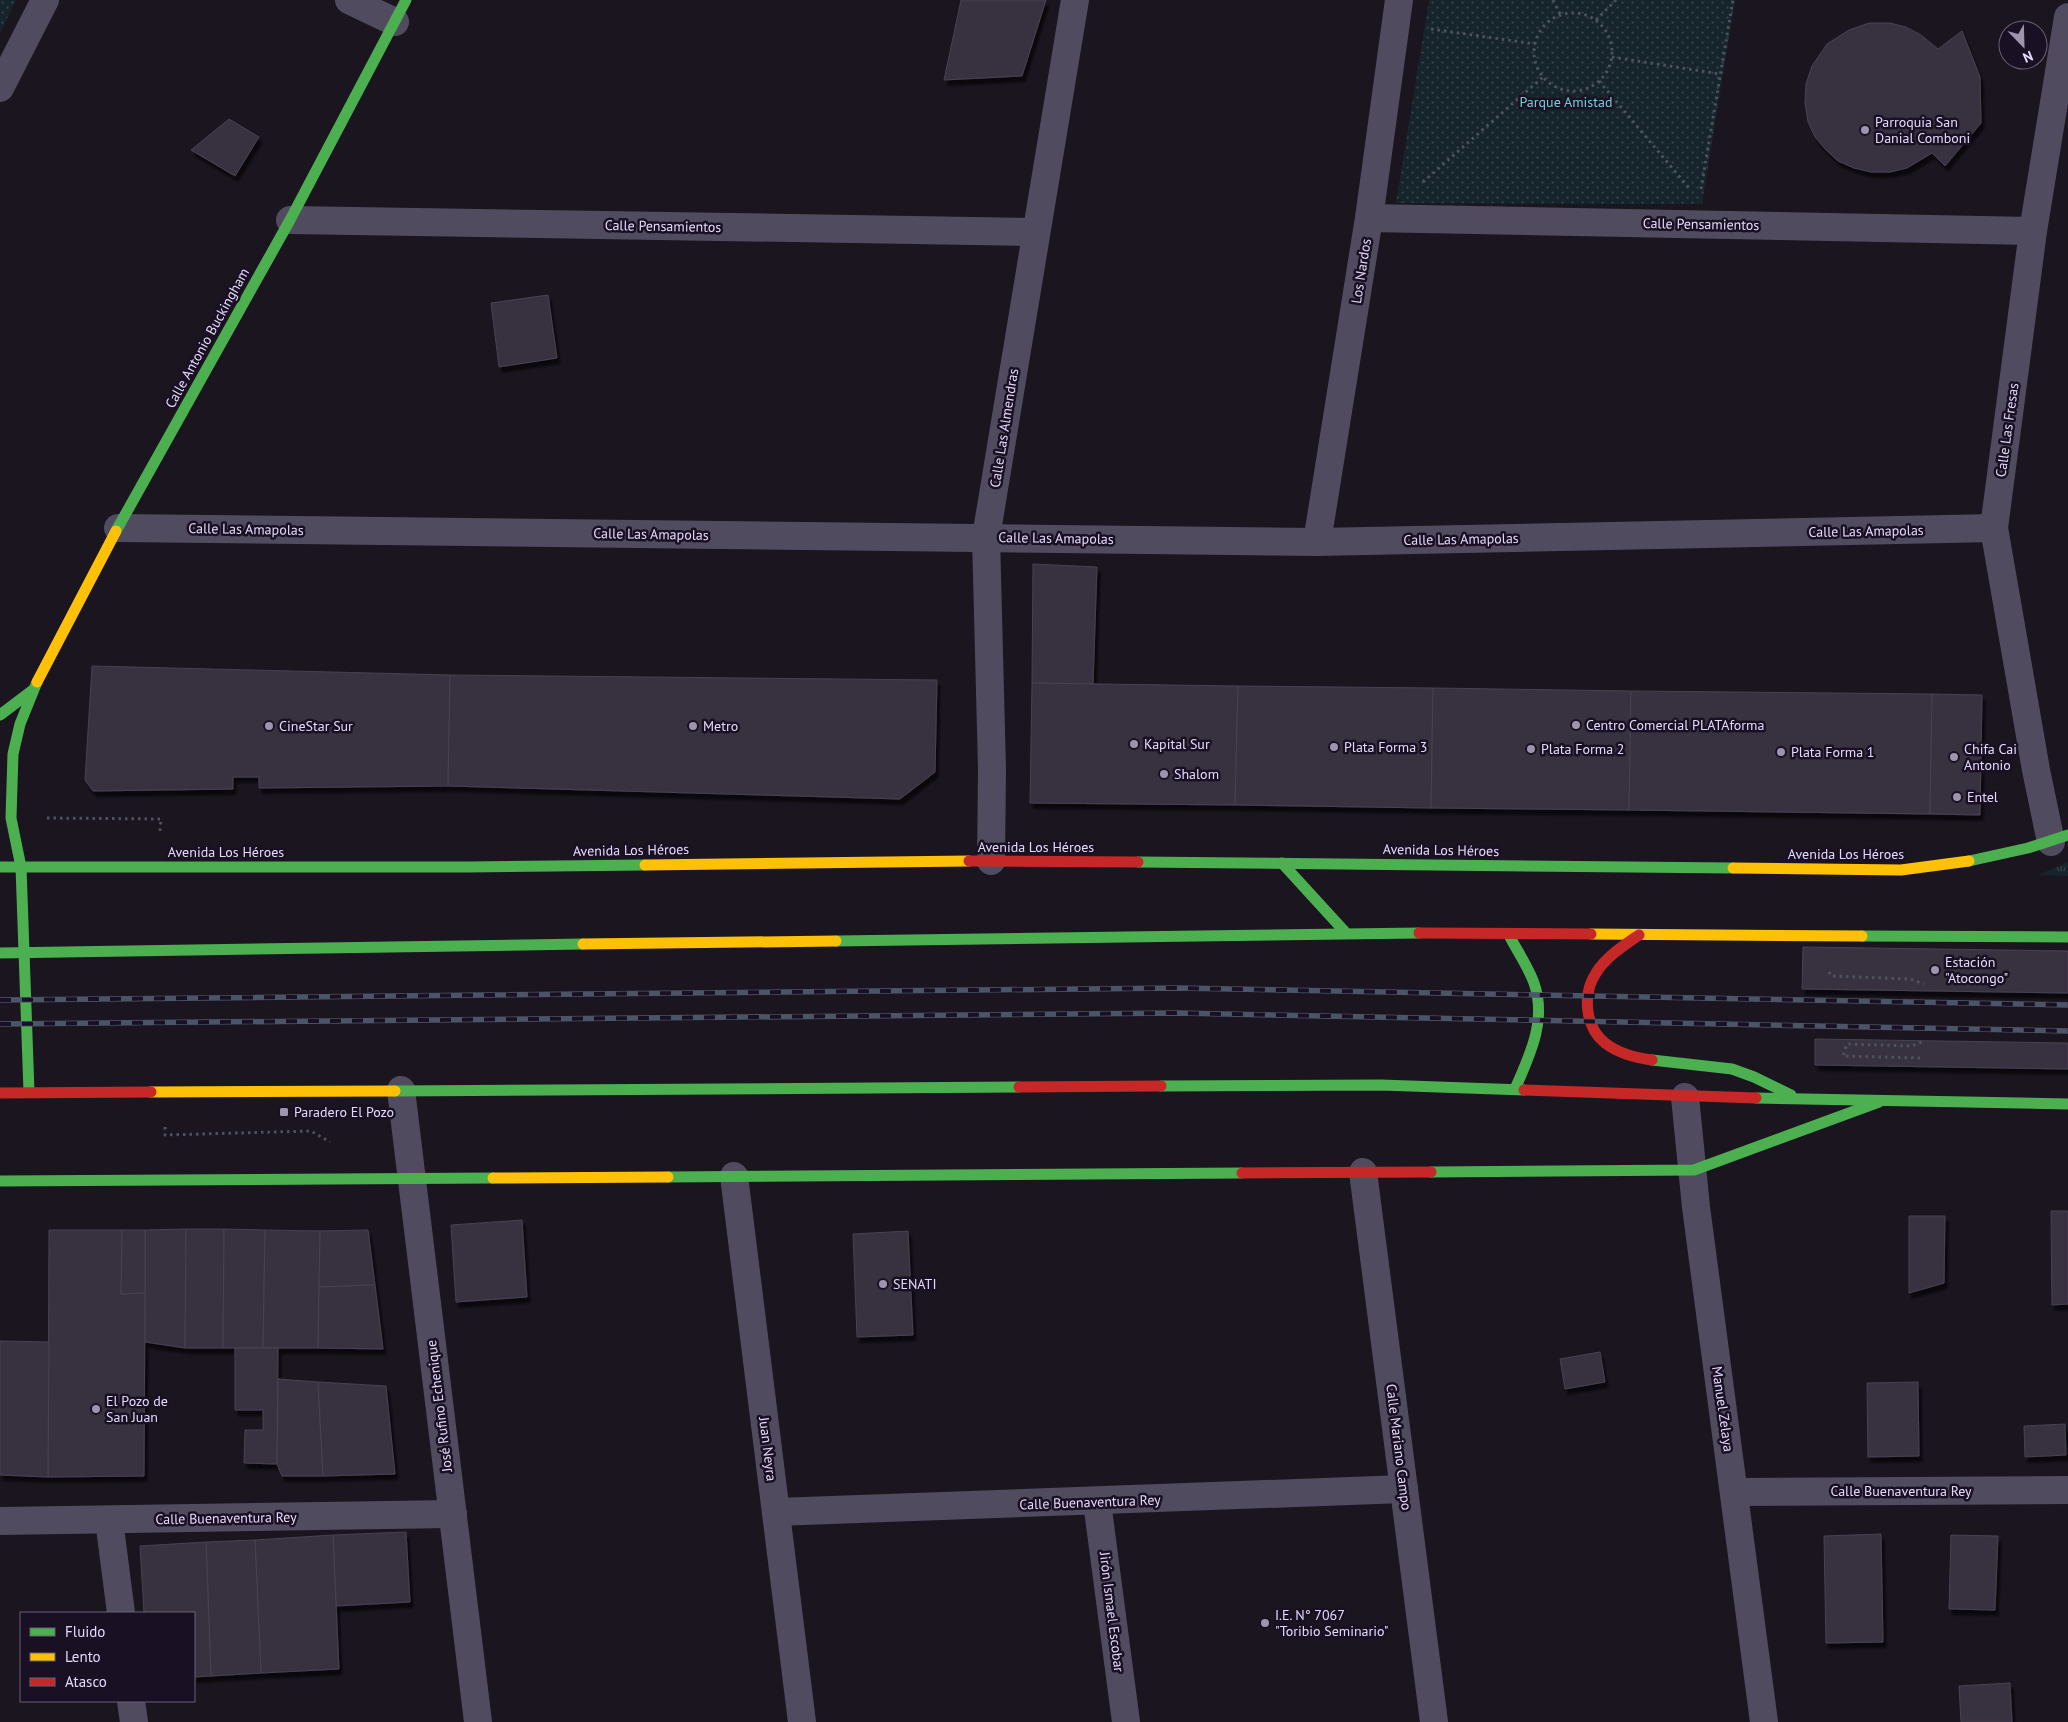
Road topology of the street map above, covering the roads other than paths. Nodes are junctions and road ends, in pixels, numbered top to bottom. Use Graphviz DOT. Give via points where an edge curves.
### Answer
graph roads {
  1 [pos="45,0"];
  2 [pos="349,0"];
  3 [pos="1074,0"];
  4 [pos="1398,0"];
  5 [pos="400,11"];
  6 [pos="2068,17"];
  7 [pos="0,88"];
  8 [pos="1369,218"];
  9 [pos="290,220"];
  10 [pos="2034,231"];
  11 [pos="1036,232"];
  12 [pos="118,528"];
  13 [pos="1994,528"];
  14 [pos="986,538"];
  15 [pos="1317,542"];
  16 [pos="33,690"];
  17 [pos="0,715"];
  18 [pos="2060,838"];
  19 [pos="991,861"];
  20 [pos="1282,863"];
  21 [pos="0,867"];
  22 [pos="21,867"];
  23 [pos="1346,933"];
  24 [pos="1509,935"];
  25 [pos="1639,936"];
  26 [pos="2068,938"];
  27 [pos="0,953"];
  28 [pos="24,953"];
  29 [pos="1514,1089"];
  30 [pos="402,1090"];
  31 [pos="29,1092"];
  32 [pos="0,1093"];
  33 [pos="1685,1097"];
  34 [pos="1803,1100"];
  35 [pos="1879,1102"];
  36 [pos="2068,1104"];
  37 [pos="1694,1170"];
  38 [pos="1363,1172"];
  39 [pos="734,1176"];
  40 [pos="412,1178"];
  41 [pos="0,1181"];
  42 [pos="1404,1489"];
  43 [pos="2068,1490"];
  44 [pos="1734,1492"];
  45 [pos="1097,1502"];
  46 [pos="776,1512"];
  47 [pos="453,1514"];
  48 [pos="109,1520"];
  49 [pos="0,1521"];
  50 [pos="121,1612"];
  51 [pos="131,1702"];
  52 [pos="134,1722"];
  53 [pos="478,1722"];
  54 [pos="802,1722"];
  55 [pos="1126,1722"];
  56 [pos="1434,1722"];
  57 [pos="1764,1722"];
  1 -- 7 [label="street"];
  2 -- 5 [label="street"];
  3 -- 11 [label="street, Calle Las Almendras"];
  4 -- 8 [label="street, Los Nardos"];
  5 -- 9 [label="main road, Calle Antonio Buckingham"];
  6 -- 10 [label="street, Calle Las Fresas"];
  8 -- 10 [label="street, Calle Pensamientos" via="1699,212"];
  8 -- 15 [label="street, Los Nardos"];
  9 -- 11 [label="street, Calle Pensamientos"];
  9 -- 12 [label="main road, Calle Antonio Buckingham"];
  10 -- 13 [label="street, Calle Las Fresas"];
  11 -- 14 [label="street, Calle Las Almendras"];
  12 -- 14 [label="street, Calle Las Amapolas"];
  12 -- 16 [label="main road, Calle Antonio Buckingham"];
  13 -- 15 [label="street, Calle Las Amapolas"];
  13 -- 18 [label="street, Calle Las Fresas" via="2036,770"];
  14 -- 15 [label="street, Calle Las Amapolas"];
  14 -- 19 [label="street, Calle Las Almendras" via="992,760"];
  16 -- 17 [label="main road, Calle Antonio Buckingham"];
  16 -- 22 [label="main road, Calle Antonio Buckingham" via="13,754 11,818"];
  18 -- 20 [label="main road, Avenida Los Héroes" via="1981,860 1902,870"];
  19 -- 20 [label="main road, Avenida Los Héroes"];
  19 -- 22 [label="main road, Avenida Los Héroes" via="488,867"];
  20 -- 23 [label="main road"];
  21 -- 22 [label="main road, Avenida Los Héroes"];
  22 -- 28 [label="main road, Calle Antonio Buckingham"];
  23 -- 24 [label="main road"];
  23 -- 28 [label="main road"];
  24 -- 25 [label="main road"];
  24 -- 29 [label="main road" via="1534,984 1539,1016 1534,1048"];
  25 -- 26 [label="main road"];
  25 -- 34 [label="main road" via="1606,960 1588,990 1588,1017 1593,1031 1603,1042 1614,1050 1636,1057 1733,1069"];
  27 -- 28 [label="main road"];
  28 -- 31 [label="main road, Calle Antonio Buckingham"];
  29 -- 30 [label="main road" via="1381,1085"];
  29 -- 33 [label="main road"];
  30 -- 31 [label="main road"];
  30 -- 40 [label="street, José Rufino Echenique"];
  31 -- 32 [label="main road"];
  33 -- 34 [label="main road"];
  33 -- 37 [label="street, Manuel Zelaya"];
  34 -- 35 [label="main road"];
  35 -- 36 [label="main road"];
  35 -- 37 [label="main road"];
  37 -- 38 [label="main road"];
  37 -- 44 [label="street, Manuel Zelaya" via="1696,1207"];
  38 -- 39 [label="main road"];
  38 -- 42 [label="street, Calle Mariano Campo"];
  39 -- 40 [label="main road"];
  39 -- 46 [label="street, Juan Neyra"];
  40 -- 41 [label="main road"];
  40 -- 47 [label="street, José Rufino Echenique"];
  42 -- 45 [label="street, Calle Buenaventura Rey"];
  42 -- 56 [label="street, Calle Mariano Campo"];
  43 -- 44 [label="street, Calle Buenaventura Rey"];
  44 -- 57 [label="street, Manuel Zelaya"];
  45 -- 46 [label="street, Calle Buenaventura Rey"];
  45 -- 55 [label="street, Jirón Ismael Escobar"];
  46 -- 54 [label="street, Juan Neyra"];
  47 -- 48 [label="street, Calle Buenaventura Rey"];
  47 -- 53 [label="street, José Rufino Echenique"];
  48 -- 49 [label="street, Calle Buenaventura Rey"];
  48 -- 50 [label="street"];
  51 -- 52 [label="street"];
}
